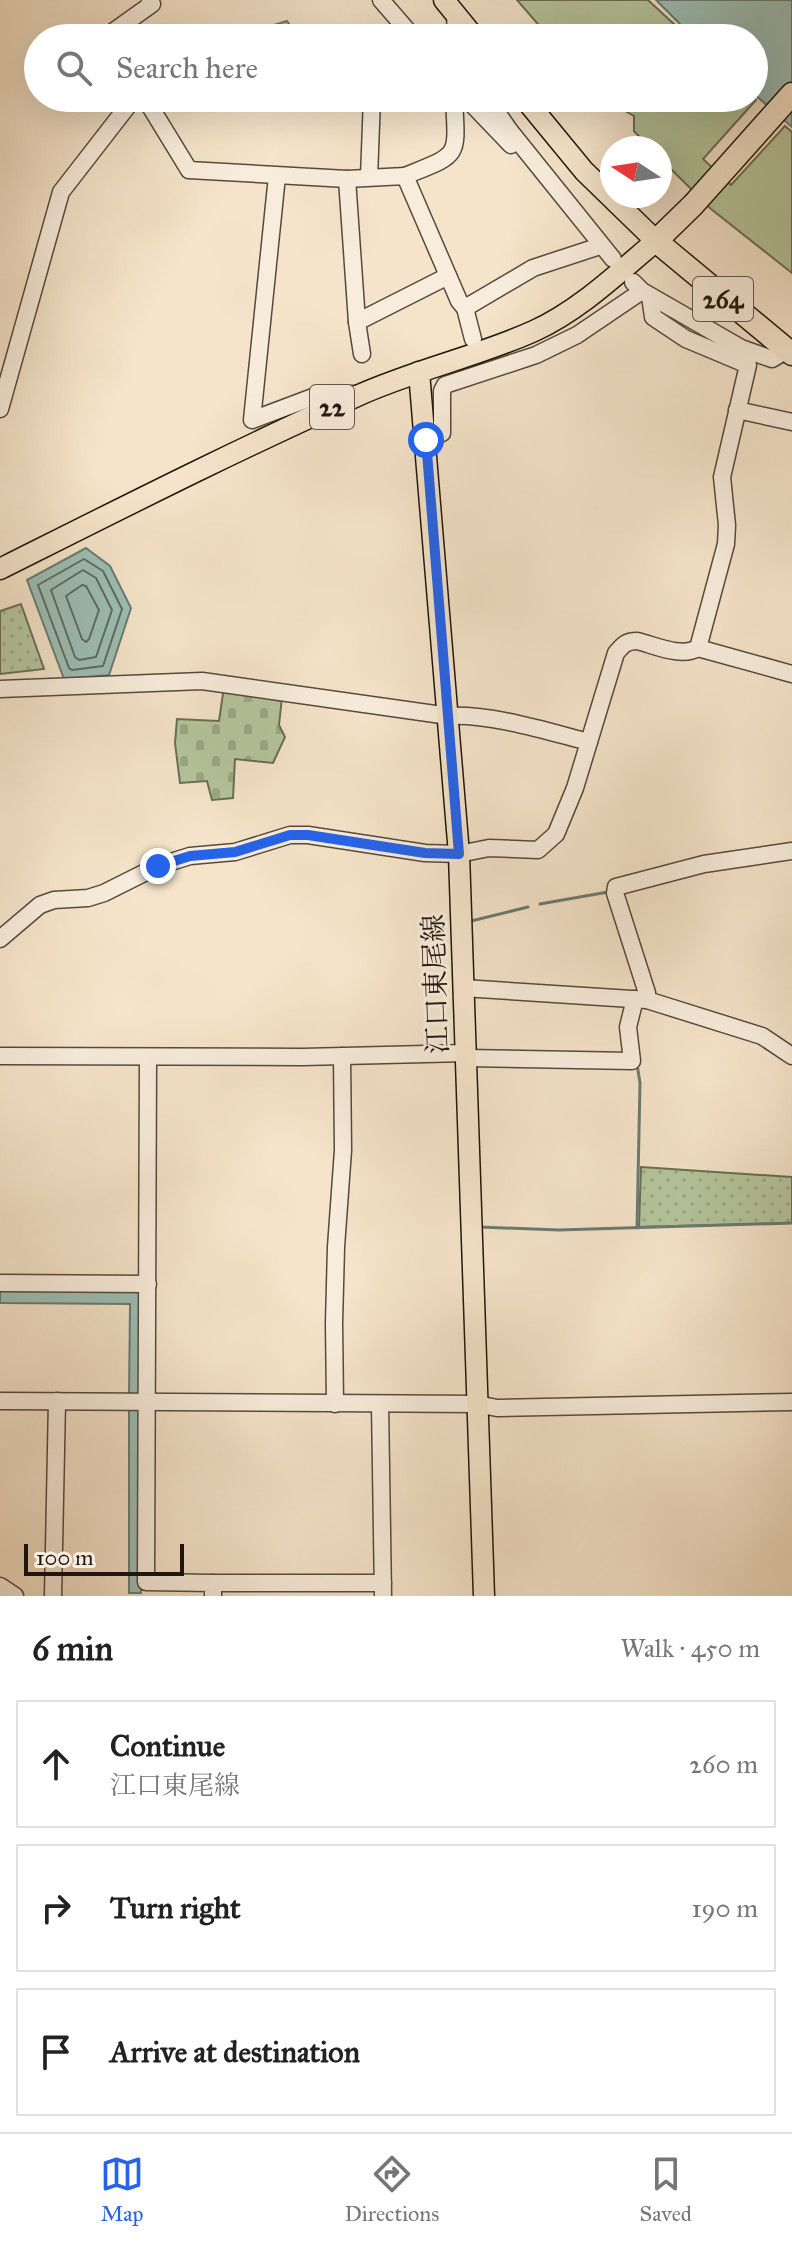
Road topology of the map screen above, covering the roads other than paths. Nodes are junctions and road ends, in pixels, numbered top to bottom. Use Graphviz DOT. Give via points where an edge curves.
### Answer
graph roads {
  1 [pos="150,0"];
  2 [pos="381,0"];
  3 [pos="449,6"];
  4 [pos="124,24"];
  5 [pos="402,24"];
  6 [pos="464,24"];
  7 [pos="792,94"];
  8 [pos="123,112"];
  9 [pos="154,112"];
  10 [pos="371,112"];
  11 [pos="455,112"];
  12 [pos="479,112"];
  13 [pos="498,112"];
  14 [pos="536,112"];
  15 [pos="533,158"];
  16 [pos="277,176"];
  17 [pos="405,176"];
  18 [pos="369,177"];
  19 [pos="347,179"];
  20 [pos="656,241"];
  21 [pos="600,246"];
  22 [pos="613,259"];
  23 [pos="448,276"];
  24 [pos="642,290"];
  25 [pos="465,308"];
  26 [pos="357,322"];
  27 [pos="473,339"];
  28 [pos="790,352"];
  29 [pos="362,354"];
  30 [pos="419,372"];
  31 [pos="362,394"];
  32 [pos="0,409"];
  33 [pos="737,410"];
  34 [pos="792,422"];
  35 [pos="426,440"];
  36 [pos="0,569"];
  37 [pos="698,648"];
  38 [pos="792,674"];
  39 [pos="0,689"];
  40 [pos="449,716"];
  41 [pos="589,742"];
  42 [pos="792,851"];
  43 [pos="459,854"];
  44 [pos="0,939"];
  45 [pos="463,988"];
  46 [pos="641,999"];
  47 [pos="466,1055"];
  48 [pos="0,1056"];
  49 [pos="342,1056"];
  50 [pos="792,1056"];
  51 [pos="148,1057"];
  52 [pos="0,1283"];
  53 [pos="148,1284"];
  54 [pos="0,1401"];
  55 [pos="57,1401"];
  56 [pos="147,1402"];
  57 [pos="792,1402"];
  58 [pos="335,1404"];
  59 [pos="380,1404"];
  60 [pos="477,1404"];
  61 [pos="0,1586"];
  62 [pos="213,1589"];
  63 [pos="383,1590"];
  64 [pos="15,1596"];
  65 [pos="53,1596"];
  66 [pos="484,1596"];
  1 -- 4 [label="street" via="152,4"];
  2 -- 5 [label="street"];
  3 -- 6 [label="main road"];
  7 -- 20 [label="highway"];
  8 -- 32 [label="street" via="61,192"];
  9 -- 16 [label="street" via="189,170"];
  10 -- 18 [label="street"];
  11 -- 17 [label="street" via="456,138 447,159"];
  12 -- 15 [label="street" via="510,145"];
  13 -- 15 [label="street"];
  14 -- 20 [label="main road" via="584,171"];
  15 -- 21 [label="street"];
  16 -- 19 [label="street"];
  16 -- 31 [label="street" via="252,420 321,394"];
  17 -- 18 [label="street"];
  17 -- 23 [label="street"];
  18 -- 19 [label="street"];
  19 -- 26 [label="street"];
  20 -- 28 [label="highway, 264"];
  20 -- 30 [label="main road, 22" via="575,307 536,330"];
  21 -- 22 [label="street"];
  21 -- 25 [label="street" via="533,268"];
  23 -- 25 [label="street"];
  23 -- 26 [label="street"];
  24 -- 28 [label="street" via="741,348 772,359"];
  24 -- 33 [label="street" via="653,317 686,339 748,365"];
  24 -- 35 [label="street" via="577,335 536,355 481,368 442,388 442,433"];
  25 -- 27 [label="street"];
  26 -- 29 [label="street"];
  30 -- 31 [label="main road, 22"];
  30 -- 35 [label="main road, 江口東尾線"];
  31 -- 36 [label="main road, 22"];
  33 -- 34 [label="street"];
  33 -- 37 [label="street" via="722,477 726,544"];
  35 -- 40 [label="main road, 江口東尾線"];
  37 -- 38 [label="street"];
  37 -- 41 [label="street" via="682,652 637,641 624,644 616,653"];
  39 -- 40 [label="street" via="202,681"];
  40 -- 41 [label="street"];
  40 -- 43 [label="main road, 江口東尾線"];
  41 -- 43 [label="street" via="561,823 546,845 538,850 489,848"];
  42 -- 46 [label="street" via="704,864 616,887 647,993"];
  43 -- 44 [label="street" via="290,835 235,852 190,856 104,893 40,905"];
  43 -- 45 [label="main road, 江口東尾線"];
  45 -- 46 [label="street"];
  45 -- 47 [label="main road, 江口東尾線"];
  46 -- 47 [label="street" via="628,1027 632,1061"];
  46 -- 50 [label="street" via="762,1036"];
  47 -- 49 [label="street"];
  47 -- 60 [label="main road, 江口東尾線"];
  48 -- 51 [label="street"];
  49 -- 51 [label="street"];
  49 -- 58 [label="street"];
  51 -- 53 [label="street"];
  52 -- 53 [label="street"];
  53 -- 56 [label="street"];
  54 -- 55 [label="street"];
  55 -- 56 [label="street"];
  55 -- 65 [label="street"];
  56 -- 58 [label="street"];
  56 -- 62 [label="street" via="146,1582"];
  57 -- 60 [label="street" via="497,1408"];
  58 -- 59 [label="street"];
  59 -- 60 [label="street"];
  59 -- 63 [label="street"];
  60 -- 66 [label="main road, 江口東尾線"];
  61 -- 64 [label="street"];
  62 -- 63 [label="street"];
}
